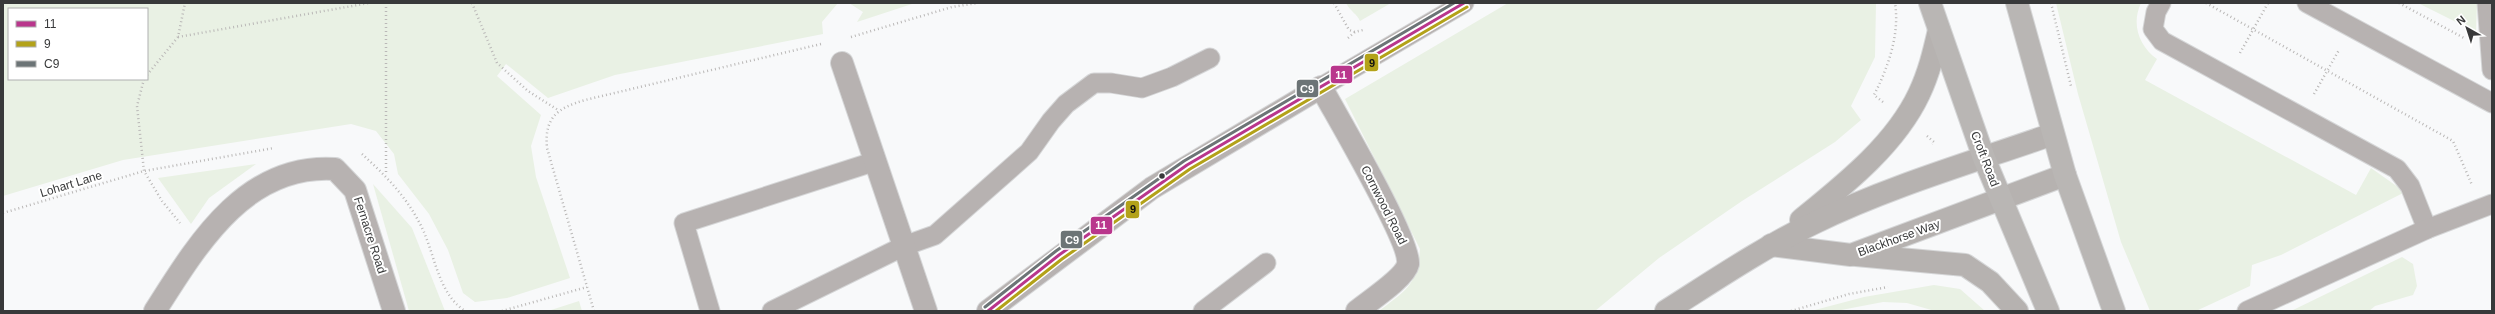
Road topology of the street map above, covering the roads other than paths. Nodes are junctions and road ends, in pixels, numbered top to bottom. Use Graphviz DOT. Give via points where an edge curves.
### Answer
graph roads {
  1 [pos="1464,3"];
  2 [pos="1930,3"];
  3 [pos="2017,3"];
  4 [pos="2161,3"];
  5 [pos="2307,3"];
  6 [pos="2487,3"];
  7 [pos="1939,30"];
  8 [pos="1210,58"];
  9 [pos="2491,61"];
  10 [pos="842,63"];
  11 [pos="1321,87"];
  12 [pos="2492,103"];
  13 [pos="2053,134"];
  14 [pos="1984,158"];
  15 [pos="876,161"];
  16 [pos="2065,175"];
  17 [pos="2000,200"];
  18 [pos="2492,204"];
  19 [pos="2428,228"];
  20 [pos="1771,245"];
  21 [pos="904,246"];
  22 [pos="1851,255"];
  23 [pos="1266,263"];
  24 [pos="155,311"];
  25 [pos="394,311"];
  26 [pos="710,311"];
  27 [pos="772,311"];
  28 [pos="926,311"];
  29 [pos="988,311"];
  30 [pos="1203,311"];
  31 [pos="1357,311"];
  32 [pos="1666,311"];
  33 [pos="2017,311"];
  34 [pos="2048,311"];
  35 [pos="2114,311"];
  36 [pos="2247,311"];
  1 -- 11 [label="lane"];
  2 -- 7 [label="main road, Croft Road"];
  3 -- 13 [label="main road"];
  4 -- 19 [label="lane" via="2152,28 2162,41 2397,169 2410,186"];
  5 -- 12 [label="lane"];
  6 -- 9 [label="lane"];
  7 -- 14 [label="main road, Croft Road"];
  7 -- 20 [label="main road" via="1930,68 1918,96 1878,152 1848,182"];
  8 -- 21 [label="lane" via="1172,77 1142,88 1094,83 1066,104 1050,121 1030,152 966,209 934,234"];
  10 -- 15 [label="street"];
  11 -- 29 [label="street" via="1152,188"];
  11 -- 31 [label="street, Cornwood Road" via="1393,219 1407,252 1408,265 1403,273"];
  13 -- 14 [label="main road"];
  13 -- 16 [label="main road"];
  14 -- 17 [label="main road, Croft Road"];
  14 -- 20 [label="main road" via="1837,213"];
  15 -- 21 [label="street"];
  15 -- 26 [label="lane" via="684,223"];
  16 -- 17 [label="main road, Blackhorse Way"];
  16 -- 35 [label="main road"];
  17 -- 22 [label="main road, Blackhorse Way"];
  17 -- 34 [label="main road, Croft Road"];
  18 -- 19 [label="lane"];
  19 -- 36 [label="lane"];
  20 -- 22 [label="main road, Blackhorse Way"];
  20 -- 32 [label="main road"];
  21 -- 27 [label="lane"];
  21 -- 28 [label="street"];
  22 -- 33 [label="main road" via="1965,265 1990,282"];
  23 -- 30 [label="lane"];
  24 -- 25 [label="street, Fernacre Road" via="198,245 217,222 255,189 275,180 320,168 335,169 355,190"];
}
